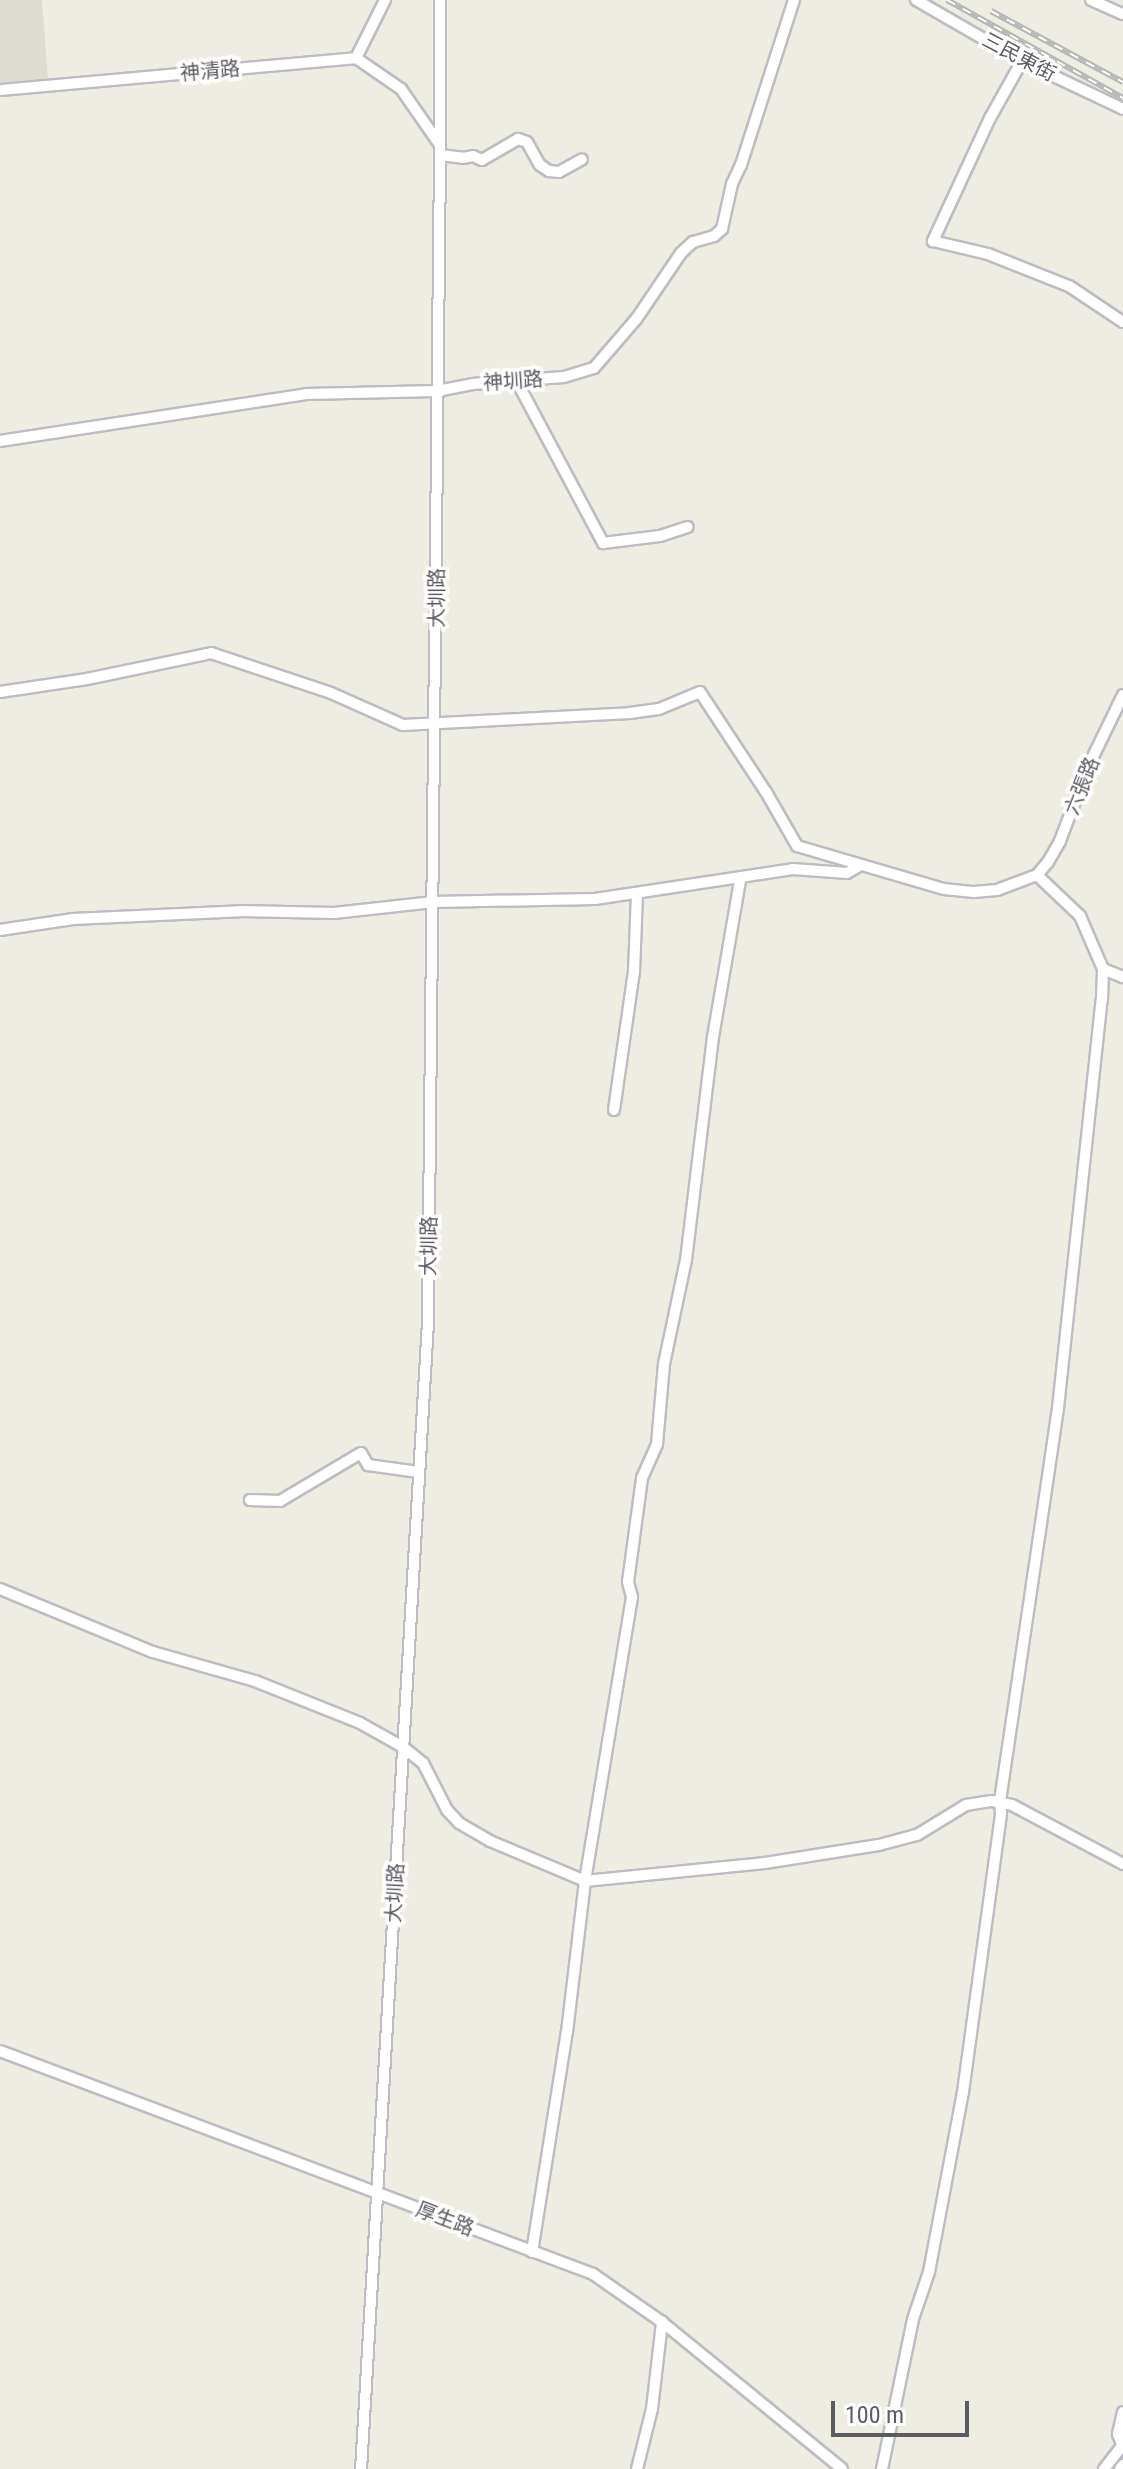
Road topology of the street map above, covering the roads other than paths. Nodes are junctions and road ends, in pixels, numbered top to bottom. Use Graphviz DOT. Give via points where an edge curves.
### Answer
graph roads {
  1 [pos="385,0"];
  2 [pos="440,0"];
  3 [pos="794,0"];
  4 [pos="916,0"];
  5 [pos="1091,0"];
  6 [pos="1123,14"];
  7 [pos="356,58"];
  8 [pos="1022,61"];
  9 [pos="0,90"];
  10 [pos="1123,109"];
  11 [pos="440,150"];
  12 [pos="582,159"];
  13 [pos="1123,322"];
  14 [pos="516,380"];
  15 [pos="437,391"];
  16 [pos="0,441"];
  17 [pos="688,527"];
  18 [pos="0,692"];
  19 [pos="1123,695"];
  20 [pos="437,726"];
  21 [pos="859,866"];
  22 [pos="1037,875"];
  23 [pos="740,880"];
  24 [pos="637,895"];
  25 [pos="433,902"];
  26 [pos="0,930"];
  27 [pos="1103,969"];
  28 [pos="1123,977"];
  29 [pos="614,1110"];
  30 [pos="419,1472"];
  31 [pos="250,1500"];
  32 [pos="0,1589"];
  33 [pos="403,1747"];
  34 [pos="1000,1801"];
  35 [pos="1123,1864"];
  36 [pos="585,1881"];
  37 [pos="0,2051"];
  38 [pos="378,2193"];
  39 [pos="532,2252"];
  40 [pos="662,2322"];
  41 [pos="1123,2412"];
  42 [pos="1123,2446"];
  43 [pos="361,2469"];
  44 [pos="637,2469"];
  45 [pos="842,2469"];
  46 [pos="882,2469"];
  47 [pos="1104,2469"];
  1 -- 7 [label="street"];
  2 -- 11 [label="street, 大圳路"];
  3 -- 14 [label="street, 神圳路" via="720,232 686,248 594,368 564,377"];
  4 -- 8 [label="street, 三民東街"];
  5 -- 6 [label="street"];
  7 -- 9 [label="street, 神清路"];
  7 -- 11 [label="street" via="401,89"];
  8 -- 10 [label="street, 三民東街"];
  8 -- 13 [label="street" via="933,241 988,254 1069,286"];
  11 -- 12 [label="street" via="482,160 518,139 527,142 549,171 559,172"];
  11 -- 15 [label="street, 大圳路"];
  14 -- 15 [label="street, 神圳路"];
  14 -- 17 [label="street" via="601,541 660,536"];
  15 -- 16 [label="street, 神圳路" via="306,394"];
  15 -- 20 [label="street, 大圳路"];
  18 -- 20 [label="street" via="211,653 331,693 403,725"];
  19 -- 22 [label="street, 六張路" via="1060,841"];
  20 -- 21 [label="street" via="659,709 700,692 797,846"];
  20 -- 25 [label="street, 大圳路"];
  21 -- 22 [label="street" via="974,892 997,890"];
  21 -- 23 [label="street" via="847,873 793,869"];
  22 -- 27 [label="street" via="1080,916"];
  23 -- 24 [label="street"];
  23 -- 36 [label="street" via="713,1037 686,1260 664,1364 657,1444 642,1478 628,1582 632,1597"];
  24 -- 25 [label="street"];
  24 -- 29 [label="street" via="634,972"];
  25 -- 26 [label="street" via="334,913 240,911 73,919"];
  25 -- 30 [label="street, 大圳路" via="428,1322"];
  27 -- 28 [label="street"];
  27 -- 34 [label="street" via="1058,1408"];
  30 -- 31 [label="street" via="368,1465 361,1453 280,1501"];
  30 -- 33 [label="street, 大圳路"];
  32 -- 33 [label="street" via="153,1652 255,1681 360,1723"];
  33 -- 36 [label="street" via="427,1769 459,1823"];
  33 -- 38 [label="street, 大圳路"];
  34 -- 35 [label="street"];
  34 -- 36 [label="street" via="966,1805 917,1835 879,1845 765,1863"];
  34 -- 46 [label="street" via="963,2092 929,2272 913,2319"];
  36 -- 39 [label="street"];
  37 -- 38 [label="street, 厚生路"];
  38 -- 39 [label="street, 厚生路"];
  38 -- 43 [label="street, 大圳路"];
  39 -- 40 [label="street, 厚生路" via="610,2284"];
  40 -- 44 [label="street" via="652,2409"];
  40 -- 45 [label="street, 厚生路"];
  41 -- 42 [label="street" via="1118,2434"];
  42 -- 47 [label="street"];
}
